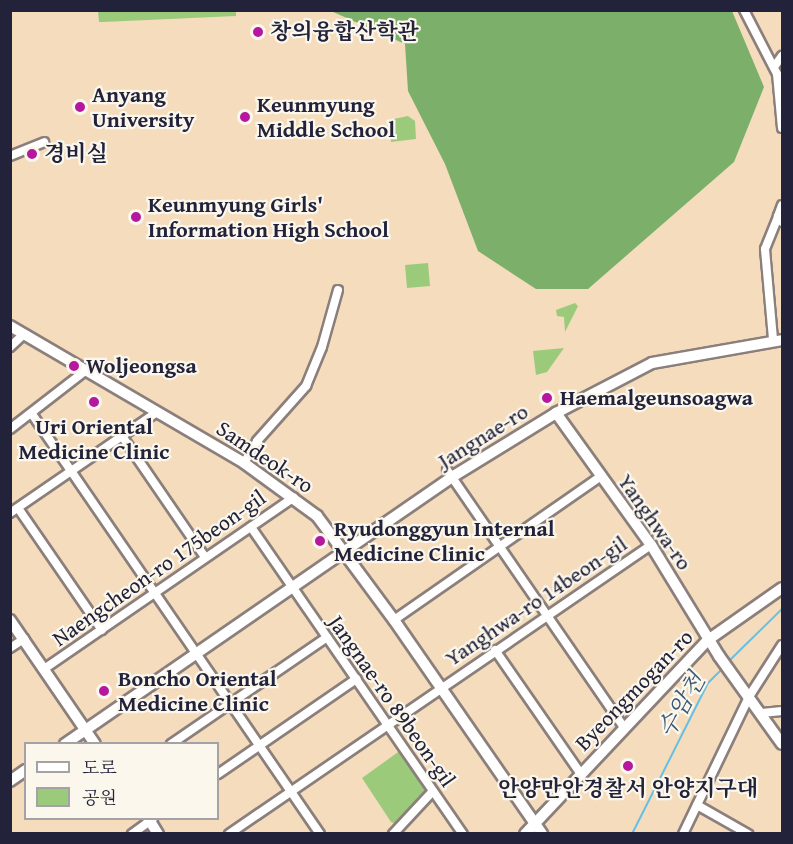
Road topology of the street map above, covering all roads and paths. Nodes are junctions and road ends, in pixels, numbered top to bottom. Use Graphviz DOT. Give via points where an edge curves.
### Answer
graph roads {
  1 [pos="744,10"];
  2 [pos="783,56"];
  3 [pos="778,71"];
  4 [pos="783,128"];
  5 [pos="44,142"];
  6 [pos="10,156"];
  7 [pos="783,205"];
  8 [pos="780,219"];
  9 [pos="338,290"];
  10 [pos="10,326"];
  11 [pos="24,334"];
  12 [pos="778,339"];
  13 [pos="10,347"];
  14 [pos="85,371"];
  15 [pos="157,412"];
  16 [pos="556,413"];
  17 [pos="32,414"];
  18 [pos="10,429"];
  19 [pos="122,436"];
  20 [pos="244,463"];
  21 [pos="70,471"];
  22 [pos="450,473"];
  23 [pos="600,477"];
  24 [pos="294,497"];
  25 [pos="14,510"];
  26 [pos="251,527"];
  27 [pos="651,545"];
  28 [pos="500,547"];
  29 [pos="345,551"];
  30 [pos="205,558"];
  31 [pos="292,588"];
  32 [pos="783,588"];
  33 [pos="155,593"];
  34 [pos="546,614"];
  35 [pos="10,620"];
  36 [pos="394,620"];
  37 [pos="102,630"];
  38 [pos="327,637"];
  39 [pos="24,639"];
  40 [pos="708,640"];
  41 [pos="783,645"];
  42 [pos="10,648"];
  43 [pos="495,650"];
  44 [pos="197,654"];
  45 [pos="44,669"];
  46 [pos="356,679"];
  47 [pos="441,688"];
  48 [pos="750,695"];
  49 [pos="230,703"];
  50 [pos="783,711"];
  51 [pos="762,713"];
  52 [pos="387,724"];
  53 [pos="623,726"];
  54 [pos="85,730"];
  55 [pos="68,742"];
  56 [pos="94,742"];
  57 [pos="174,742"];
  58 [pos="783,744"];
  59 [pos="258,745"];
  60 [pos="24,771"];
  61 [pos="219,773"];
  62 [pos="580,774"];
  63 [pos="10,780"];
  64 [pos="291,791"];
  65 [pos="432,792"];
  66 [pos="697,805"];
  67 [pos="149,820"];
  68 [pos="151,820"];
  69 [pos="535,824"];
  70 [pos="241,830"];
  71 [pos="132,834"];
  72 [pos="158,834"];
  73 [pos="229,834"];
  74 [pos="321,834"];
  75 [pos="393,834"];
  76 [pos="463,834"];
  77 [pos="525,834"];
  78 [pos="542,834"];
  79 [pos="683,834"];
  80 [pos="748,834"];
  1 -- 3 [label="street"];
  2 -- 3 [label="street"];
  3 -- 4 [label="street"];
  5 -- 6 [label="street"];
  7 -- 8 [label="street"];
  8 -- 12 [label="street" via="765,249"];
  9 -- 20 [label="street" via="306,386 257,441"];
  10 -- 11 [label="street, Samdeok-ro"];
  11 -- 13 [label="street"];
  11 -- 14 [label="street, Samdeok-ro"];
  12 -- 16 [label="street, Jangnae-ro" via="652,363"];
  14 -- 15 [label="street, Samdeok-ro"];
  14 -- 17 [label="street"];
  15 -- 19 [label="street"];
  15 -- 20 [label="street, Samdeok-ro"];
  16 -- 22 [label="street, Jangnae-ro"];
  16 -- 23 [label="street, Yanghwa-ro"];
  17 -- 18 [label="street"];
  17 -- 21 [label="street"];
  19 -- 21 [label="street"];
  19 -- 30 [label="street"];
  20 -- 24 [label="street, Samdeok-ro"];
  21 -- 25 [label="street"];
  21 -- 33 [label="street"];
  22 -- 28 [label="street"];
  22 -- 29 [label="street, Jangnae-ro"];
  23 -- 27 [label="street, Yanghwa-ro"];
  23 -- 28 [label="street"];
  24 -- 26 [label="street, Naengcheon-ro 175beon-gil"];
  24 -- 29 [label="street, Samdeok-ro" via="317,516"];
  25 -- 37 [label="street"];
  26 -- 30 [label="street, Naengcheon-ro 175beon-gil"];
  26 -- 31 [label="street"];
  27 -- 34 [label="street, Yanghwa-ro 14beon-gil"];
  27 -- 40 [label="street, Yanghwa-ro"];
  28 -- 34 [label="street"];
  28 -- 36 [label="street"];
  29 -- 31 [label="street, Jangnae-ro"];
  29 -- 36 [label="street, Samdeok-ro"];
  30 -- 33 [label="street, Naengcheon-ro 175beon-gil"];
  31 -- 38 [label="street, Jangnae-ro 89beon-gil"];
  31 -- 44 [label="street, Jangnae-ro"];
  32 -- 40 [label="street, Byeongmogan-ro"];
  33 -- 37 [label="street, Naengcheon-ro 175beon-gil"];
  33 -- 44 [label="street"];
  34 -- 43 [label="street, Yanghwa-ro 14beon-gil"];
  34 -- 53 [label="street"];
  35 -- 39 [label="street"];
  36 -- 47 [label="street, Samdeok-ro"];
  37 -- 45 [label="street, Naengcheon-ro 175beon-gil"];
  38 -- 46 [label="street, Jangnae-ro 89beon-gil"];
  38 -- 49 [label="street"];
  39 -- 42 [label="street"];
  39 -- 45 [label="street"];
  40 -- 48 [label="street, Yanghwa-ro"];
  40 -- 53 [label="street, Byeongmogan-ro"];
  41 -- 48 [label="street"];
  43 -- 47 [label="street, Yanghwa-ro 14beon-gil"];
  43 -- 62 [label="street"];
  44 -- 49 [label="street"];
  44 -- 54 [label="street, Jangnae-ro"];
  45 -- 54 [label="street"];
  46 -- 52 [label="street, Jangnae-ro 89beon-gil"];
  46 -- 59 [label="street"];
  47 -- 52 [label="street, Yanghwa-ro 14beon-gil"];
  47 -- 69 [label="street, Samdeok-ro"];
  48 -- 51 [label="street"];
  48 -- 66 [label="street"];
  49 -- 57 [label="street"];
  49 -- 59 [label="street"];
  50 -- 51 [label="street"];
  51 -- 58 [label="street"];
  52 -- 64 [label="street, Yanghwa-ro 14beon-gil"];
  52 -- 65 [label="street, Jangnae-ro 89beon-gil"];
  53 -- 62 [label="street, Byeongmogan-ro"];
  54 -- 55 [label="street, Jangnae-ro"];
  54 -- 56 [label="street"];
  59 -- 61 [label="street"];
  59 -- 64 [label="street"];
  60 -- 63 [label="street"];
  62 -- 69 [label="street, Byeongmogan-ro"];
  64 -- 70 [label="street, Yanghwa-ro 14beon-gil"];
  64 -- 74 [label="street"];
  65 -- 75 [label="street"];
  65 -- 76 [label="street, Jangnae-ro 89beon-gil"];
  66 -- 79 [label="street"];
  66 -- 80 [label="street"];
  67 -- 71 [label="street"];
  68 -- 72 [label="street"];
  69 -- 77 [label="street, Byeongmogan-ro"];
  69 -- 78 [label="street, Samdeok-ro"];
  70 -- 73 [label="street, Yanghwa-ro 14beon-gil"];
}
